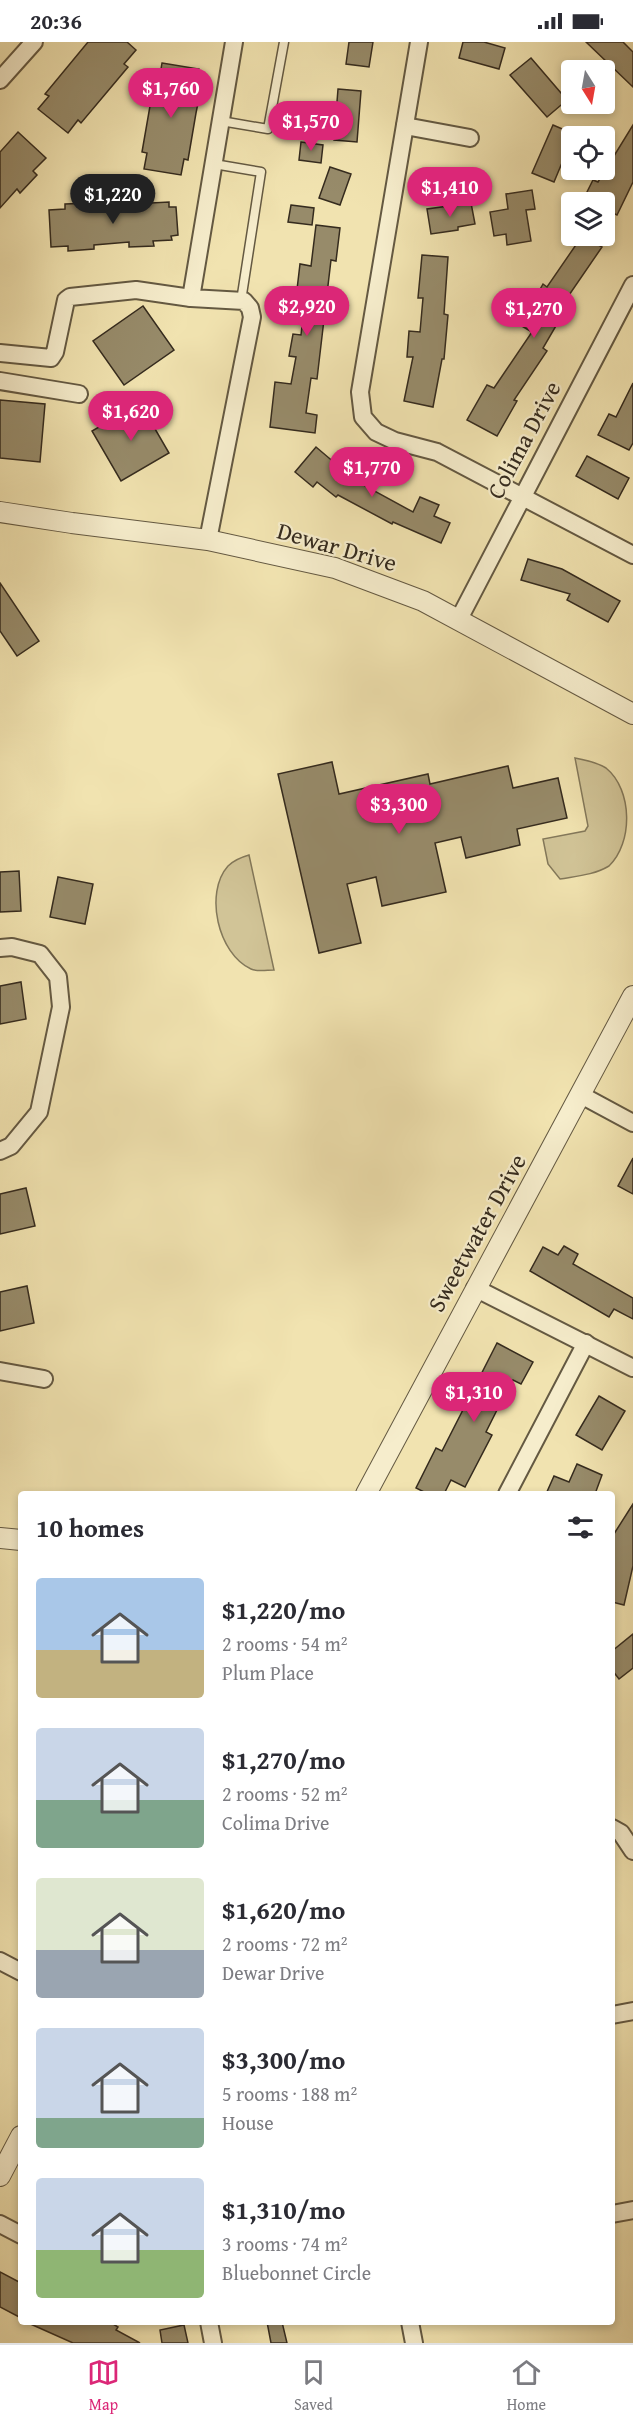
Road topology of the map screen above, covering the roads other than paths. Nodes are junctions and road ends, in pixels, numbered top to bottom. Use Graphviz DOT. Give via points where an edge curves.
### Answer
graph roads {
  1 [pos="34,42"];
  2 [pos="234,42"];
  3 [pos="284,42"];
  4 [pos="419,42"];
  5 [pos="0,80"];
  6 [pos="221,121"];
  7 [pos="405,126"];
  8 [pos="470,138"];
  9 [pos="214,164"];
  10 [pos="633,285"];
  11 [pos="191,298"];
  12 [pos="241,300"];
  13 [pos="0,353"];
  14 [pos="0,381"];
  15 [pos="79,394"];
  16 [pos="521,496"];
  17 [pos="0,512"];
  18 [pos="208,540"];
  19 [pos="633,555"];
  20 [pos="459,619"];
  21 [pos="633,714"];
  22 [pos="0,948"];
  23 [pos="633,996"];
  24 [pos="581,1095"];
  25 [pos="633,1122"];
  26 [pos="0,1151"];
  27 [pos="475,1288"];
  28 [pos="586,1343"];
  29 [pos="633,1368"];
  30 [pos="0,1371"];
  31 [pos="44,1378"];
  32 [pos="368,1491"];
  33 [pos="509,1491"];
  34 [pos="0,1538"];
  35 [pos="18,1540"];
  36 [pos="615,1830"];
  37 [pos="633,1851"];
  38 [pos="0,1961"];
  39 [pos="18,1970"];
  40 [pos="633,2011"];
  41 [pos="615,2014"];
  42 [pos="18,2142"];
  43 [pos="0,2176"];
  44 [pos="633,2210"];
  45 [pos="615,2213"];
  46 [pos="0,2224"];
  47 [pos="18,2233"];
  48 [pos="210,2325"];
  49 [pos="411,2325"];
  50 [pos="213,2343"];
  51 [pos="414,2343"];
  1 -- 5 [label="street"];
  2 -- 6 [label="street"];
  3 -- 6 [label="lane" via="268,129"];
  4 -- 7 [label="street"];
  6 -- 9 [label="street"];
  7 -- 8 [label="street"];
  7 -- 16 [label="street" via="360,392 363,417 376,432 437,452"];
  9 -- 11 [label="street"];
  9 -- 12 [label="lane" via="261,172"];
  10 -- 16 [label="street, Colima Drive"];
  11 -- 12 [label="street"];
  11 -- 13 [label="street" via="136,291 81,295 66,300 56,352 51,358"];
  12 -- 18 [label="street" via="250,308 252,317"];
  14 -- 15 [label="street"];
  16 -- 19 [label="street"];
  16 -- 20 [label="street, Colima Drive"];
  17 -- 18 [label="street, Dewar Drive"];
  18 -- 20 [label="street, Dewar Drive" via="335,568 415,597"];
  20 -- 21 [label="street, Dewar Drive"];
  22 -- 26 [label="street" via="40,954 58,977 61,1007 39,1112 10,1146"];
  23 -- 24 [label="street, Sweetwater Drive"];
  24 -- 25 [label="street"];
  24 -- 27 [label="street, Sweetwater Drive"];
  27 -- 28 [label="street"];
  27 -- 32 [label="street, Sweetwater Drive"];
  28 -- 29 [label="street"];
  28 -- 33 [label="street"];
  30 -- 31 [label="street"];
  34 -- 35 [label="street"];
  36 -- 37 [label="street"];
  38 -- 39 [label="street"];
  40 -- 41 [label="street"];
  42 -- 43 [label="street"];
  44 -- 45 [label="street"];
  46 -- 47 [label="street"];
  48 -- 50 [label="street"];
  49 -- 51 [label="street"];
}
